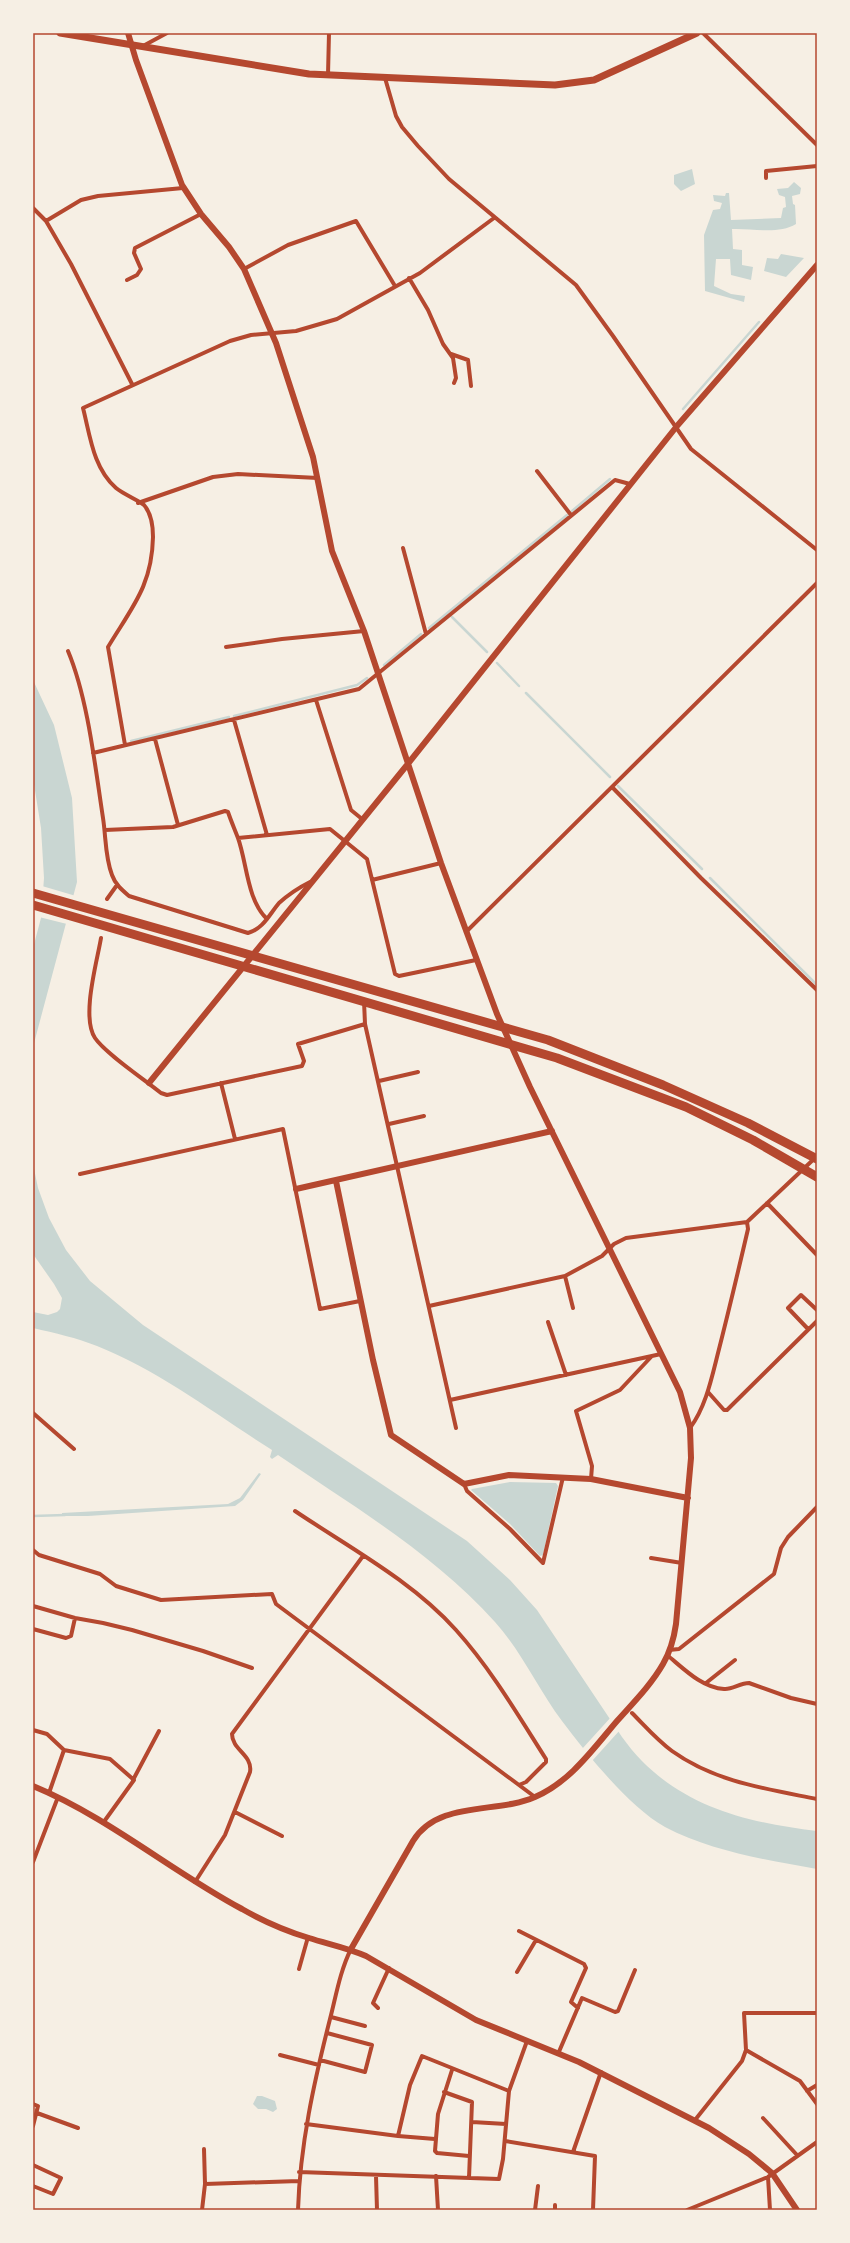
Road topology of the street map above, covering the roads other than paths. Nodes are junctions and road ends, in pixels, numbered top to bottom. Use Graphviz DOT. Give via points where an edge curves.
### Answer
graph roads {
  1 [pos="60,33"];
  2 [pos="128,33"];
  3 [pos="166,33"];
  4 [pos="329,33"];
  5 [pos="697,33"];
  6 [pos="703,33"];
  7 [pos="131,44"];
  8 [pos="142,46"];
  9 [pos="328,75"];
  10 [pos="385,78"];
  11 [pos="817,146"];
  12 [pos="817,166"];
  13 [pos="766,178"];
  14 [pos="183,188"];
  15 [pos="33,208"];
  16 [pos="201,214"];
  17 [pos="494,218"];
  18 [pos="46,221"];
  19 [pos="817,265"];
  20 [pos="244,269"];
  21 [pos="409,278"];
  22 [pos="127,280"];
  23 [pos="394,286"];
  24 [pos="272,334"];
  25 [pos="451,354"];
  26 [pos="454,383"];
  27 [pos="132,384"];
  28 [pos="471,386"];
  29 [pos="677,426"];
  30 [pos="537,472"];
  31 [pos="318,478"];
  32 [pos="630,484"];
  33 [pos="138,503"];
  34 [pos="571,515"];
  35 [pos="403,548"];
  36 [pos="817,550"];
  37 [pos="817,583"];
  38 [pos="364,631"];
  39 [pos="426,634"];
  40 [pos="226,647"];
  41 [pos="68,651"];
  42 [pos="378,675"];
  43 [pos="316,700"];
  44 [pos="234,720"];
  45 [pos="156,739"];
  46 [pos="125,745"];
  47 [pos="93,753"];
  48 [pos="407,765"];
  49 [pos="612,787"];
  50 [pos="362,819"];
  51 [pos="178,825"];
  52 [pos="105,830"];
  53 [pos="267,835"];
  54 [pos="238,838"];
  55 [pos="345,840"];
  56 [pos="441,863"];
  57 [pos="372,880"];
  58 [pos="312,882"];
  59 [pos="117,885"];
  60 [pos="33,894"];
  61 [pos="107,899"];
  62 [pos="33,905"];
  63 [pos="267,919"];
  64 [pos="466,932"];
  65 [pos="101,938"];
  66 [pos="253,955"];
  67 [pos="476,960"];
  68 [pos="243,966"];
  69 [pos="817,990"];
  70 [pos="364,1001"];
  71 [pos="365,1024"];
  72 [pos="503,1027"];
  73 [pos="510,1042"];
  74 [pos="418,1072"];
  75 [pos="379,1081"];
  76 [pos="149,1083"];
  77 [pos="221,1083"];
  78 [pos="424,1116"];
  79 [pos="389,1124"];
  80 [pos="552,1131"];
  81 [pos="235,1140"];
  82 [pos="816,1158"];
  83 [pos="398,1167"];
  84 [pos="803,1169"];
  85 [pos="80,1174"];
  86 [pos="817,1177"];
  87 [pos="336,1181"];
  88 [pos="296,1189"];
  89 [pos="767,1203"];
  90 [pos="747,1222"];
  91 [pos="610,1249"];
  92 [pos="817,1255"];
  93 [pos="565,1276"];
  94 [pos="360,1302"];
  95 [pos="429,1306"];
  96 [pos="573,1308"];
  97 [pos="817,1310"];
  98 [pos="817,1320"];
  99 [pos="548,1322"];
  100 [pos="808,1329"];
  101 [pos="661,1354"];
  102 [pos="651,1357"];
  103 [pos="566,1375"];
  104 [pos="708,1392"];
  105 [pos="450,1400"];
  106 [pos="33,1413"];
  107 [pos="456,1428"];
  108 [pos="690,1428"];
  109 [pos="74,1449"];
  110 [pos="563,1477"];
  111 [pos="591,1479"];
  112 [pos="464,1484"];
  113 [pos="688,1498"];
  114 [pos="817,1507"];
  115 [pos="295,1511"];
  116 [pos="33,1550"];
  117 [pos="363,1556"];
  118 [pos="651,1558"];
  119 [pos="682,1563"];
  120 [pos="33,1606"];
  121 [pos="75,1618"];
  122 [pos="33,1629"];
  123 [pos="309,1629"];
  124 [pos="668,1653"];
  125 [pos="735,1660"];
  126 [pos="252,1668"];
  127 [pos="706,1683"];
  128 [pos="817,1704"];
  129 [pos="628,1713"];
  130 [pos="33,1730"];
  131 [pos="159,1732"];
  132 [pos="64,1750"];
  133 [pos="133,1780"];
  134 [pos="33,1786"];
  135 [pos="519,1786"];
  136 [pos="49,1793"];
  137 [pos="58,1797"];
  138 [pos="535,1797"];
  139 [pos="817,1799"];
  140 [pos="235,1812"];
  141 [pos="102,1823"];
  142 [pos="282,1836"];
  143 [pos="33,1862"];
  144 [pos="195,1882"];
  145 [pos="519,1931"];
  146 [pos="308,1937"];
  147 [pos="536,1940"];
  148 [pos="350,1949"];
  149 [pos="389,1968"];
  150 [pos="299,1969"];
  151 [pos="635,1970"];
  152 [pos="517,1972"];
  153 [pos="378,2008"];
  154 [pos="578,2008"];
  155 [pos="817,2013"];
  156 [pos="331,2017"];
  157 [pos="365,2026"];
  158 [pos="327,2033"];
  159 [pos="527,2042"];
  160 [pos="746,2050"];
  161 [pos="558,2054"];
  162 [pos="280,2055"];
  163 [pos="320,2060"];
  164 [pos="319,2065"];
  165 [pos="452,2070"];
  166 [pos="601,2072"];
  167 [pos="817,2085"];
  168 [pos="509,2091"];
  169 [pos="807,2091"];
  170 [pos="444,2092"];
  171 [pos="33,2104"];
  172 [pos="817,2104"];
  173 [pos="37,2113"];
  174 [pos="763,2118"];
  175 [pos="695,2120"];
  176 [pos="472,2122"];
  177 [pos="306,2124"];
  178 [pos="506,2124"];
  179 [pos="33,2126"];
  180 [pos="78,2128"];
  181 [pos="398,2136"];
  182 [pos="435,2139"];
  183 [pos="505,2141"];
  184 [pos="817,2142"];
  185 [pos="204,2149"];
  186 [pos="573,2152"];
  187 [pos="797,2155"];
  188 [pos="470,2156"];
  189 [pos="33,2165"];
  190 [pos="299,2172"];
  191 [pos="770,2175"];
  192 [pos="376,2176"];
  193 [pos="436,2176"];
  194 [pos="469,2178"];
  195 [pos="299,2181"];
  196 [pos="205,2184"];
  197 [pos="33,2186"];
  198 [pos="538,2186"];
  199 [pos="555,2204"];
  200 [pos="202,2210"];
  201 [pos="298,2210"];
  202 [pos="377,2210"];
  203 [pos="438,2210"];
  204 [pos="535,2210"];
  205 [pos="555,2210"];
  206 [pos="593,2210"];
  207 [pos="687,2210"];
  208 [pos="770,2210"];
  209 [pos="797,2210"];
  1 -- 7 [label="main road"];
  2 -- 7 [label="street"];
  3 -- 8 [label="street"];
  4 -- 9 [label="street"];
  5 -- 10 [label="main road" via="607,76 576,84"];
  6 -- 11 [label="street"];
  7 -- 8 [label="main road"];
  7 -- 14 [label="street"];
  8 -- 9 [label="main road"];
  9 -- 10 [label="main road"];
  10 -- 17 [label="street" via="390,99 402,127 450,179"];
  12 -- 13 [label="street" via="766,171"];
  14 -- 16 [label="street"];
  14 -- 18 [label="street" via="81,200"];
  15 -- 18 [label="street"];
  16 -- 20 [label="street" via="230,247"];
  16 -- 22 [label="street" via="135,248 134,253 142,268 137,275"];
  17 -- 21 [label="street" via="438,260"];
  17 -- 29 [label="street" via="576,285"];
  18 -- 27 [label="street" via="73,267"];
  19 -- 29 [label="street"];
  20 -- 23 [label="street" via="288,245 356,221"];
  20 -- 24 [label="street"];
  21 -- 23 [label="street"];
  21 -- 25 [label="street" via="428,310 444,346"];
  23 -- 24 [label="street" via="350,312 322,324"];
  24 -- 27 [label="street" via="252,335 230,341"];
  24 -- 31 [label="street" via="308,440"];
  25 -- 26 [label="street" via="456,378"];
  25 -- 28 [label="street" via="468,360"];
  27 -- 33 [label="street" via="83,408 96,460 101,470 115,487"];
  29 -- 32 [label="street"];
  29 -- 36 [label="street" via="691,449"];
  30 -- 34 [label="street"];
  31 -- 33 [label="street" via="238,474 213,477"];
  31 -- 38 [label="street" via="332,551"];
  32 -- 34 [label="street" via="615,480"];
  32 -- 48 [label="street"];
  33 -- 46 [label="street" via="144,505 153,525 153,560 145,587 108,647"];
  34 -- 39 [label="street"];
  35 -- 39 [label="street"];
  37 -- 49 [label="street"];
  38 -- 40 [label="street"];
  38 -- 42 [label="street"];
  39 -- 42 [label="street"];
  41 -- 47 [label="street" via="76,673"];
  42 -- 43 [label="street" via="359,689"];
  42 -- 48 [label="street"];
  43 -- 44 [label="street"];
  43 -- 50 [label="street" via="351,810"];
  44 -- 45 [label="street"];
  44 -- 53 [label="street"];
  45 -- 46 [label="street"];
  45 -- 51 [label="street"];
  46 -- 47 [label="street"];
  47 -- 52 [label="street"];
  48 -- 50 [label="street"];
  48 -- 56 [label="street"];
  49 -- 64 [label="street"];
  49 -- 69 [label="street" via="701,878"];
  50 -- 55 [label="street"];
  51 -- 52 [label="street"];
  51 -- 54 [label="street" via="225,811 228,812"];
  52 -- 59 [label="street" via="107,860"];
  53 -- 54 [label="street"];
  53 -- 55 [label="street" via="327,828"];
  54 -- 63 [label="street" via="251,888 260,912"];
  55 -- 57 [label="street" via="367,859"];
  55 -- 58 [label="street"];
  56 -- 57 [label="street"];
  56 -- 64 [label="street"];
  57 -- 67 [label="street" via="395,974 399,976"];
  58 -- 63 [label="street" via="294,890"];
  58 -- 66 [label="street"];
  59 -- 61 [label="street"];
  59 -- 63 [label="street" via="129,896 239,932 257,930"];
  60 -- 66 [label="highway"];
  62 -- 68 [label="highway"];
  64 -- 67 [label="street"];
  65 -- 76 [label="street" via="89,1013 91,1029 95,1038 105,1048"];
  66 -- 68 [label="street"];
  66 -- 72 [label="highway"];
  67 -- 72 [label="street"];
  68 -- 70 [label="highway"];
  68 -- 76 [label="street"];
  70 -- 71 [label="street"];
  70 -- 73 [label="highway"];
  71 -- 75 [label="street"];
  71 -- 77 [label="street" via="298,1044 304,1061 302,1066"];
  72 -- 73 [label="street"];
  72 -- 82 [label="highway" via="566,1046 662,1085 762,1129"];
  73 -- 80 [label="street"];
  73 -- 84 [label="highway" via="669,1100 753,1140"];
  74 -- 75 [label="street"];
  75 -- 79 [label="street"];
  76 -- 77 [label="street" via="167,1095"];
  77 -- 81 [label="street"];
  78 -- 79 [label="street"];
  79 -- 83 [label="street"];
  80 -- 83 [label="street"];
  80 -- 91 [label="street"];
  81 -- 85 [label="street"];
  81 -- 88 [label="street" via="283,1129"];
  82 -- 84 [label="street"];
  83 -- 87 [label="street"];
  83 -- 95 [label="street"];
  84 -- 86 [label="highway"];
  84 -- 89 [label="street"];
  87 -- 88 [label="street"];
  87 -- 94 [label="street"];
  88 -- 94 [label="street" via="320,1309"];
  89 -- 90 [label="street"];
  89 -- 92 [label="street"];
  90 -- 91 [label="street" via="626,1238"];
  90 -- 104 [label="street" via="748,1229 732,1303"];
  91 -- 93 [label="street"];
  91 -- 101 [label="street"];
  93 -- 95 [label="street"];
  93 -- 96 [label="street"];
  94 -- 112 [label="street" via="389,1432"];
  95 -- 105 [label="street"];
  97 -- 100 [label="street" via="801,1295 788,1308"];
  98 -- 100 [label="street"];
  99 -- 103 [label="street"];
  100 -- 104 [label="street" via="727,1410 724,1410"];
  101 -- 102 [label="street"];
  101 -- 108 [label="street" via="684,1404"];
  102 -- 103 [label="street"];
  102 -- 111 [label="street" via="620,1390 576,1411 592,1466"];
  103 -- 105 [label="street"];
  104 -- 108 [label="street" via="696,1421"];
  105 -- 107 [label="street"];
  106 -- 109 [label="street"];
  108 -- 113 [label="street"];
  110 -- 111 [label="street"];
  110 -- 112 [label="street" via="509,1476"];
  110 -- 112 [label="street" via="543,1563 510,1529 467,1492"];
  111 -- 113 [label="street"];
  113 -- 119 [label="street"];
  114 -- 124 [label="street" via="788,1537 781,1548 774,1574 679,1649"];
  115 -- 117 [label="street"];
  116 -- 123 [label="street" via="45,1557 100,1574 116,1586 161,1600 272,1594 276,1604"];
  117 -- 123 [label="street"];
  117 -- 135 [label="street" via="411,1589 455,1629 508,1699 546,1759 529,1780"];
  118 -- 119 [label="street"];
  119 -- 124 [label="street" via="676,1624"];
  120 -- 121 [label="street"];
  121 -- 122 [label="street" via="71,1636 66,1638"];
  121 -- 126 [label="street" via="132,1630"];
  123 -- 135 [label="street"];
  123 -- 140 [label="street" via="232,1734 235,1744 251,1768"];
  124 -- 127 [label="street" via="690,1674"];
  124 -- 129 [label="street"];
  125 -- 127 [label="street"];
  127 -- 128 [label="street" via="727,1689 749,1683"];
  129 -- 138 [label="street" via="559,1784"];
  129 -- 139 [label="street" via="672,1751 706,1771 744,1784"];
  130 -- 132 [label="street" via="47,1734"];
  131 -- 133 [label="street"];
  132 -- 133 [label="street" via="110,1759"];
  132 -- 136 [label="street"];
  133 -- 141 [label="street"];
  134 -- 136 [label="street"];
  135 -- 138 [label="street"];
  136 -- 137 [label="street"];
  137 -- 141 [label="street"];
  137 -- 143 [label="street"];
  138 -- 148 [label="street" via="509,1805 450,1814 423,1827"];
  140 -- 142 [label="street"];
  140 -- 144 [label="street" via="221,1841"];
  141 -- 144 [label="street"];
  144 -- 146 [label="street" via="255,1916"];
  145 -- 147 [label="street"];
  146 -- 148 [label="street"];
  146 -- 150 [label="street"];
  147 -- 152 [label="street"];
  147 -- 154 [label="street" via="584,1964 586,1968 571,2002"];
  148 -- 149 [label="street"];
  148 -- 156 [label="street"];
  149 -- 153 [label="street" via="373,2003"];
  149 -- 159 [label="street" via="472,2018"];
  151 -- 154 [label="street" via="618,2011 582,1998"];
  154 -- 161 [label="street"];
  155 -- 160 [label="street" via="744,2013"];
  156 -- 157 [label="street"];
  156 -- 158 [label="street"];
  158 -- 163 [label="street"];
  158 -- 163 [label="street" via="372,2045 365,2072"];
  159 -- 161 [label="street"];
  159 -- 168 [label="street"];
  160 -- 169 [label="street" via="800,2081"];
  160 -- 175 [label="street" via="742,2061"];
  161 -- 166 [label="street"];
  162 -- 164 [label="street"];
  163 -- 164 [label="street"];
  164 -- 177 [label="street"];
  165 -- 168 [label="street"];
  165 -- 170 [label="street"];
  165 -- 181 [label="street" via="422,2056 408,2092"];
  166 -- 175 [label="street"];
  166 -- 186 [label="street"];
  167 -- 169 [label="street"];
  168 -- 178 [label="street"];
  169 -- 172 [label="street"];
  170 -- 176 [label="street" via="472,2102"];
  170 -- 182 [label="street"];
  171 -- 173 [label="street" via="38,2106"];
  173 -- 179 [label="street"];
  173 -- 180 [label="street"];
  174 -- 187 [label="street"];
  175 -- 191 [label="street" via="744,2150"];
  176 -- 178 [label="street"];
  176 -- 188 [label="street"];
  177 -- 181 [label="street"];
  177 -- 190 [label="street"];
  178 -- 183 [label="street"];
  181 -- 182 [label="street"];
  182 -- 188 [label="street" via="437,2153"];
  183 -- 186 [label="street"];
  183 -- 194 [label="street" via="500,2178"];
  184 -- 187 [label="street"];
  185 -- 196 [label="street"];
  186 -- 206 [label="street" via="595,2156"];
  187 -- 191 [label="street"];
  188 -- 194 [label="street"];
  189 -- 197 [label="street" via="61,2178 53,2194"];
  190 -- 192 [label="street"];
  190 -- 195 [label="street"];
  191 -- 207 [label="street"];
  191 -- 208 [label="street"];
  191 -- 209 [label="street"];
  192 -- 193 [label="street"];
  192 -- 202 [label="street"];
  193 -- 194 [label="street"];
  193 -- 203 [label="street"];
  195 -- 196 [label="street"];
  195 -- 201 [label="street"];
  196 -- 200 [label="street"];
  198 -- 204 [label="street"];
  199 -- 205 [label="street"];
}
